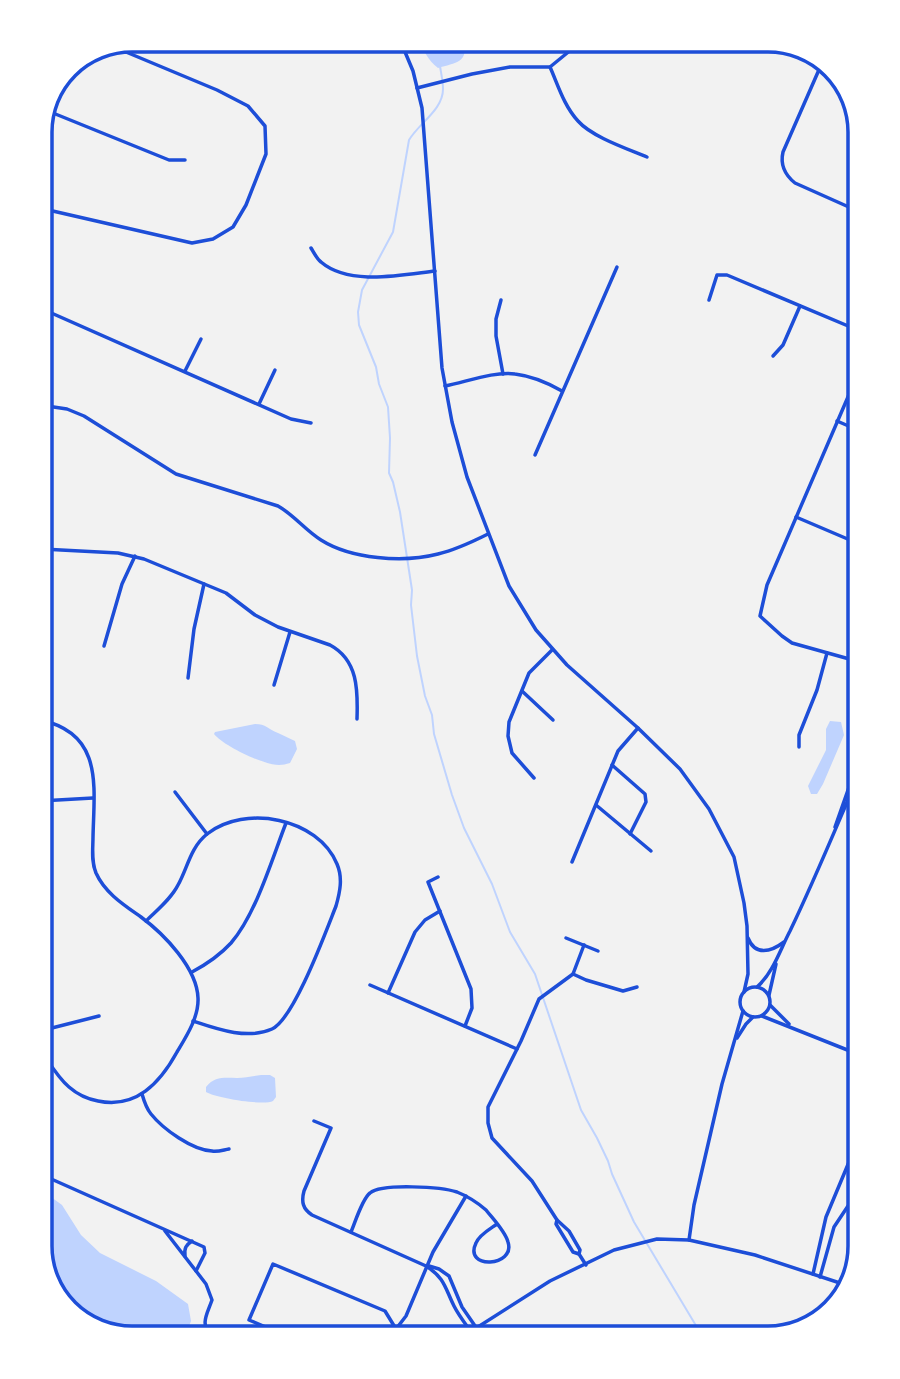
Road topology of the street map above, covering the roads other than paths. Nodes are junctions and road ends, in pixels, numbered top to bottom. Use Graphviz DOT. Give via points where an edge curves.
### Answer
graph roads {
  1 [pos="129,53"];
  2 [pos="405,53"];
  3 [pos="567,53"];
  4 [pos="550,67"];
  5 [pos="819,71"];
  6 [pos="417,88"];
  7 [pos="55,114"];
  8 [pos="647,157"];
  9 [pos="185,160"];
  10 [pos="848,207"];
  11 [pos="53,211"];
  12 [pos="311,248"];
  13 [pos="617,267"];
  14 [pos="435,271"];
  15 [pos="501,300"];
  16 [pos="709,300"];
  17 [pos="800,306"];
  18 [pos="53,314"];
  19 [pos="848,326"];
  20 [pos="201,339"];
  21 [pos="773,356"];
  22 [pos="275,370"];
  23 [pos="185,372"];
  24 [pos="503,374"];
  25 [pos="445,386"];
  26 [pos="562,391"];
  27 [pos="848,396"];
  28 [pos="259,404"];
  29 [pos="53,407"];
  30 [pos="837,421"];
  31 [pos="311,423"];
  32 [pos="848,426"];
  33 [pos="535,455"];
  34 [pos="796,517"];
  35 [pos="488,534"];
  36 [pos="848,539"];
  37 [pos="53,550"];
  38 [pos="135,556"];
  39 [pos="204,584"];
  40 [pos="290,632"];
  41 [pos="104,646"];
  42 [pos="552,650"];
  43 [pos="827,653"];
  44 [pos="848,659"];
  45 [pos="188,678"];
  46 [pos="274,685"];
  47 [pos="522,691"];
  48 [pos="358,719"];
  49 [pos="553,720"];
  50 [pos="53,725"];
  51 [pos="638,728"];
  52 [pos="799,747"];
  53 [pos="612,765"];
  54 [pos="534,778"];
  55 [pos="175,792"];
  56 [pos="848,792"];
  57 [pos="93,798"];
  58 [pos="848,799"];
  59 [pos="53,800"];
  60 [pos="596,805"];
  61 [pos="286,823"];
  62 [pos="835,829"];
  63 [pos="207,834"];
  64 [pos="630,834"];
  65 [pos="650,851"];
  66 [pos="572,862"];
  67 [pos="438,877"];
  68 [pos="440,911"];
  69 [pos="146,921"];
  70 [pos="747,937"];
  71 [pos="566,938"];
  72 [pos="785,940"];
  73 [pos="584,945"];
  74 [pos="598,951"];
  75 [pos="777,958"];
  76 [pos="192,972"];
  77 [pos="573,974"];
  78 [pos="748,974"];
  79 [pos="370,985"];
  80 [pos="636,987"];
  81 [pos="755,987"];
  82 [pos="744,992"];
  83 [pos="388,993"];
  84 [pos="769,995"];
  85 [pos="770,1005"];
  86 [pos="743,1011"];
  87 [pos="99,1016"];
  88 [pos="754,1016"];
  89 [pos="762,1016"];
  90 [pos="193,1021"];
  91 [pos="465,1027"];
  92 [pos="53,1028"];
  93 [pos="793,1028"];
  94 [pos="734,1043"];
  95 [pos="516,1049"];
  96 [pos="848,1050"];
  97 [pos="53,1068"];
  98 [pos="142,1094"];
  99 [pos="314,1121"];
  100 [pos="229,1149"];
  101 [pos="848,1164"];
  102 [pos="53,1180"];
  103 [pos="466,1196"];
  104 [pos="848,1206"];
  105 [pos="557,1220"];
  106 [pos="496,1224"];
  107 [pos="164,1229"];
  108 [pos="351,1233"];
  109 [pos="573,1238"];
  110 [pos="689,1240"];
  111 [pos="192,1241"];
  112 [pos="567,1241"];
  113 [pos="579,1254"];
  114 [pos="184,1256"];
  115 [pos="586,1265"];
  116 [pos="426,1266"];
  117 [pos="196,1271"];
  118 [pos="813,1275"];
  119 [pos="820,1277"];
  120 [pos="839,1283"];
  121 [pos="204,1326"];
  122 [pos="263,1326"];
  123 [pos="394,1326"];
  124 [pos="398,1326"];
  125 [pos="467,1326"];
  126 [pos="476,1326"];
  127 [pos="480,1326"];
  1 -- 11 [label="street" via="248,106 265,126 266,154 246,205 233,227 214,239 192,243"];
  2 -- 6 [label="street"];
  3 -- 4 [label="street"];
  4 -- 6 [label="street" via="510,67"];
  4 -- 8 [label="street" via="579,123"];
  5 -- 10 [label="street" via="783,152 783,169 800,187"];
  6 -- 14 [label="street" via="426,143"];
  7 -- 9 [label="street" via="169,160"];
  12 -- 14 [label="street" via="320,261 360,277"];
  13 -- 26 [label="street"];
  14 -- 25 [label="street"];
  15 -- 24 [label="street" via="496,336"];
  16 -- 17 [label="street" via="717,275 727,275"];
  17 -- 19 [label="street"];
  17 -- 21 [label="street" via="783,345"];
  18 -- 23 [label="street"];
  20 -- 23 [label="street"];
  22 -- 28 [label="street"];
  23 -- 28 [label="street"];
  24 -- 25 [label="street"];
  24 -- 26 [label="street" via="533,378"];
  25 -- 35 [label="street" via="459,449"];
  26 -- 33 [label="street"];
  27 -- 30 [label="street"];
  28 -- 31 [label="street"];
  29 -- 35 [label="street" via="84,416 176,474 278,506 314,536 346,551 418,557 461,547"];
  30 -- 32 [label="street"];
  30 -- 34 [label="street"];
  34 -- 36 [label="street"];
  34 -- 43 [label="street" via="766,584 760,616 787,640"];
  35 -- 42 [label="street" via="509,586"];
  37 -- 38 [label="street"];
  38 -- 39 [label="street"];
  38 -- 41 [label="street"];
  39 -- 40 [label="street"];
  39 -- 45 [label="street"];
  40 -- 46 [label="street"];
  40 -- 48 [label="street" via="330,645 345,657 358,691"];
  42 -- 47 [label="street" via="529,673"];
  42 -- 51 [label="street"];
  43 -- 44 [label="street"];
  43 -- 52 [label="street"];
  47 -- 49 [label="street"];
  47 -- 54 [label="street" via="508,736 512,753"];
  50 -- 57 [label="street" via="73,735 89,755"];
  51 -- 53 [label="street"];
  51 -- 70 [label="street" via="680,769 709,809 734,857"];
  53 -- 60 [label="street"];
  53 -- 64 [label="street" via="645,794 646,802"];
  55 -- 63 [label="street"];
  56 -- 62 [label="street"];
  57 -- 59 [label="street"];
  57 -- 69 [label="street" via="95,872 108,891"];
  58 -- 62 [label="street"];
  60 -- 64 [label="street"];
  60 -- 66 [label="street"];
  61 -- 63 [label="street" via="245,818"];
  61 -- 76 [label="street" via="242,929 218,956"];
  61 -- 90 [label="street" via="326,846 338,864 341,882 336,906 299,993 280,1023 258,1033 223,1031"];
  62 -- 72 [label="street"];
  63 -- 69 [label="street" via="191,855 178,886"];
  64 -- 65 [label="street"];
  67 -- 68 [label="street" via="428,882"];
  68 -- 83 [label="street" via="415,932"];
  68 -- 91 [label="street" via="471,989 472,1008"];
  69 -- 76 [label="street"];
  70 -- 72 [label="street" via="753,947 764,951"];
  70 -- 78 [label="street"];
  71 -- 73 [label="street"];
  72 -- 75 [label="street"];
  73 -- 74 [label="street"];
  73 -- 77 [label="street"];
  75 -- 81 [label="street"];
  75 -- 84 [label="street"];
  76 -- 90 [label="street" via="198,998"];
  77 -- 80 [label="street" via="623,991"];
  77 -- 95 [label="street" via="539,999"];
  78 -- 81 [label="street"];
  78 -- 82 [label="street"];
  79 -- 83 [label="street"];
  81 -- 82 [label="street"];
  81 -- 84 [label="street"];
  82 -- 86 [label="street" via="740,1000"];
  83 -- 91 [label="street"];
  84 -- 85 [label="street"];
  85 -- 89 [label="street"];
  85 -- 93 [label="street"];
  86 -- 88 [label="street"];
  86 -- 94 [label="street"];
  87 -- 92 [label="street"];
  88 -- 89 [label="street"];
  88 -- 94 [label="street"];
  89 -- 93 [label="street"];
  90 -- 98 [label="street" via="169,1066"];
  91 -- 95 [label="street"];
  93 -- 96 [label="street"];
  94 -- 110 [label="street"];
  95 -- 105 [label="street" via="488,1107 490,1131"];
  97 -- 98 [label="street" via="70,1088 102,1102 126,1102"];
  98 -- 100 [label="street" via="151,1114 177,1136 206,1150"];
  99 -- 108 [label="street" via="331,1128 304,1191 303,1205 312,1216"];
  101 -- 118 [label="street" via="826,1217"];
  102 -- 107 [label="street"];
  103 -- 106 [label="street" via="482,1206"];
  103 -- 108 [label="street" via="423,1187 373,1191"];
  103 -- 116 [label="street"];
  104 -- 119 [label="street" via="834,1227"];
  105 -- 109 [label="street"];
  105 -- 112 [label="street"];
  106 -- 106 [label="street" via="509,1248 496,1262 484,1262 475,1253 476,1242"];
  107 -- 111 [label="street"];
  107 -- 114 [label="street"];
  108 -- 116 [label="street"];
  109 -- 112 [label="street"];
  109 -- 113 [label="street"];
  110 -- 115 [label="street" via="641,1242"];
  110 -- 118 [label="street"];
  111 -- 114 [label="street"];
  111 -- 117 [label="street" via="205,1250"];
  112 -- 113 [label="street"];
  113 -- 115 [label="street"];
  114 -- 117 [label="street"];
  115 -- 127 [label="street" via="550,1281"];
  116 -- 124 [label="street"];
  116 -- 125 [label="street" via="444,1282"];
  116 -- 126 [label="street" via="449,1276"];
  117 -- 121 [label="street" via="212,1300"];
  118 -- 119 [label="street"];
  119 -- 120 [label="street"];
  122 -- 123 [label="street" via="249,1320 273,1265 385,1311"];
}
